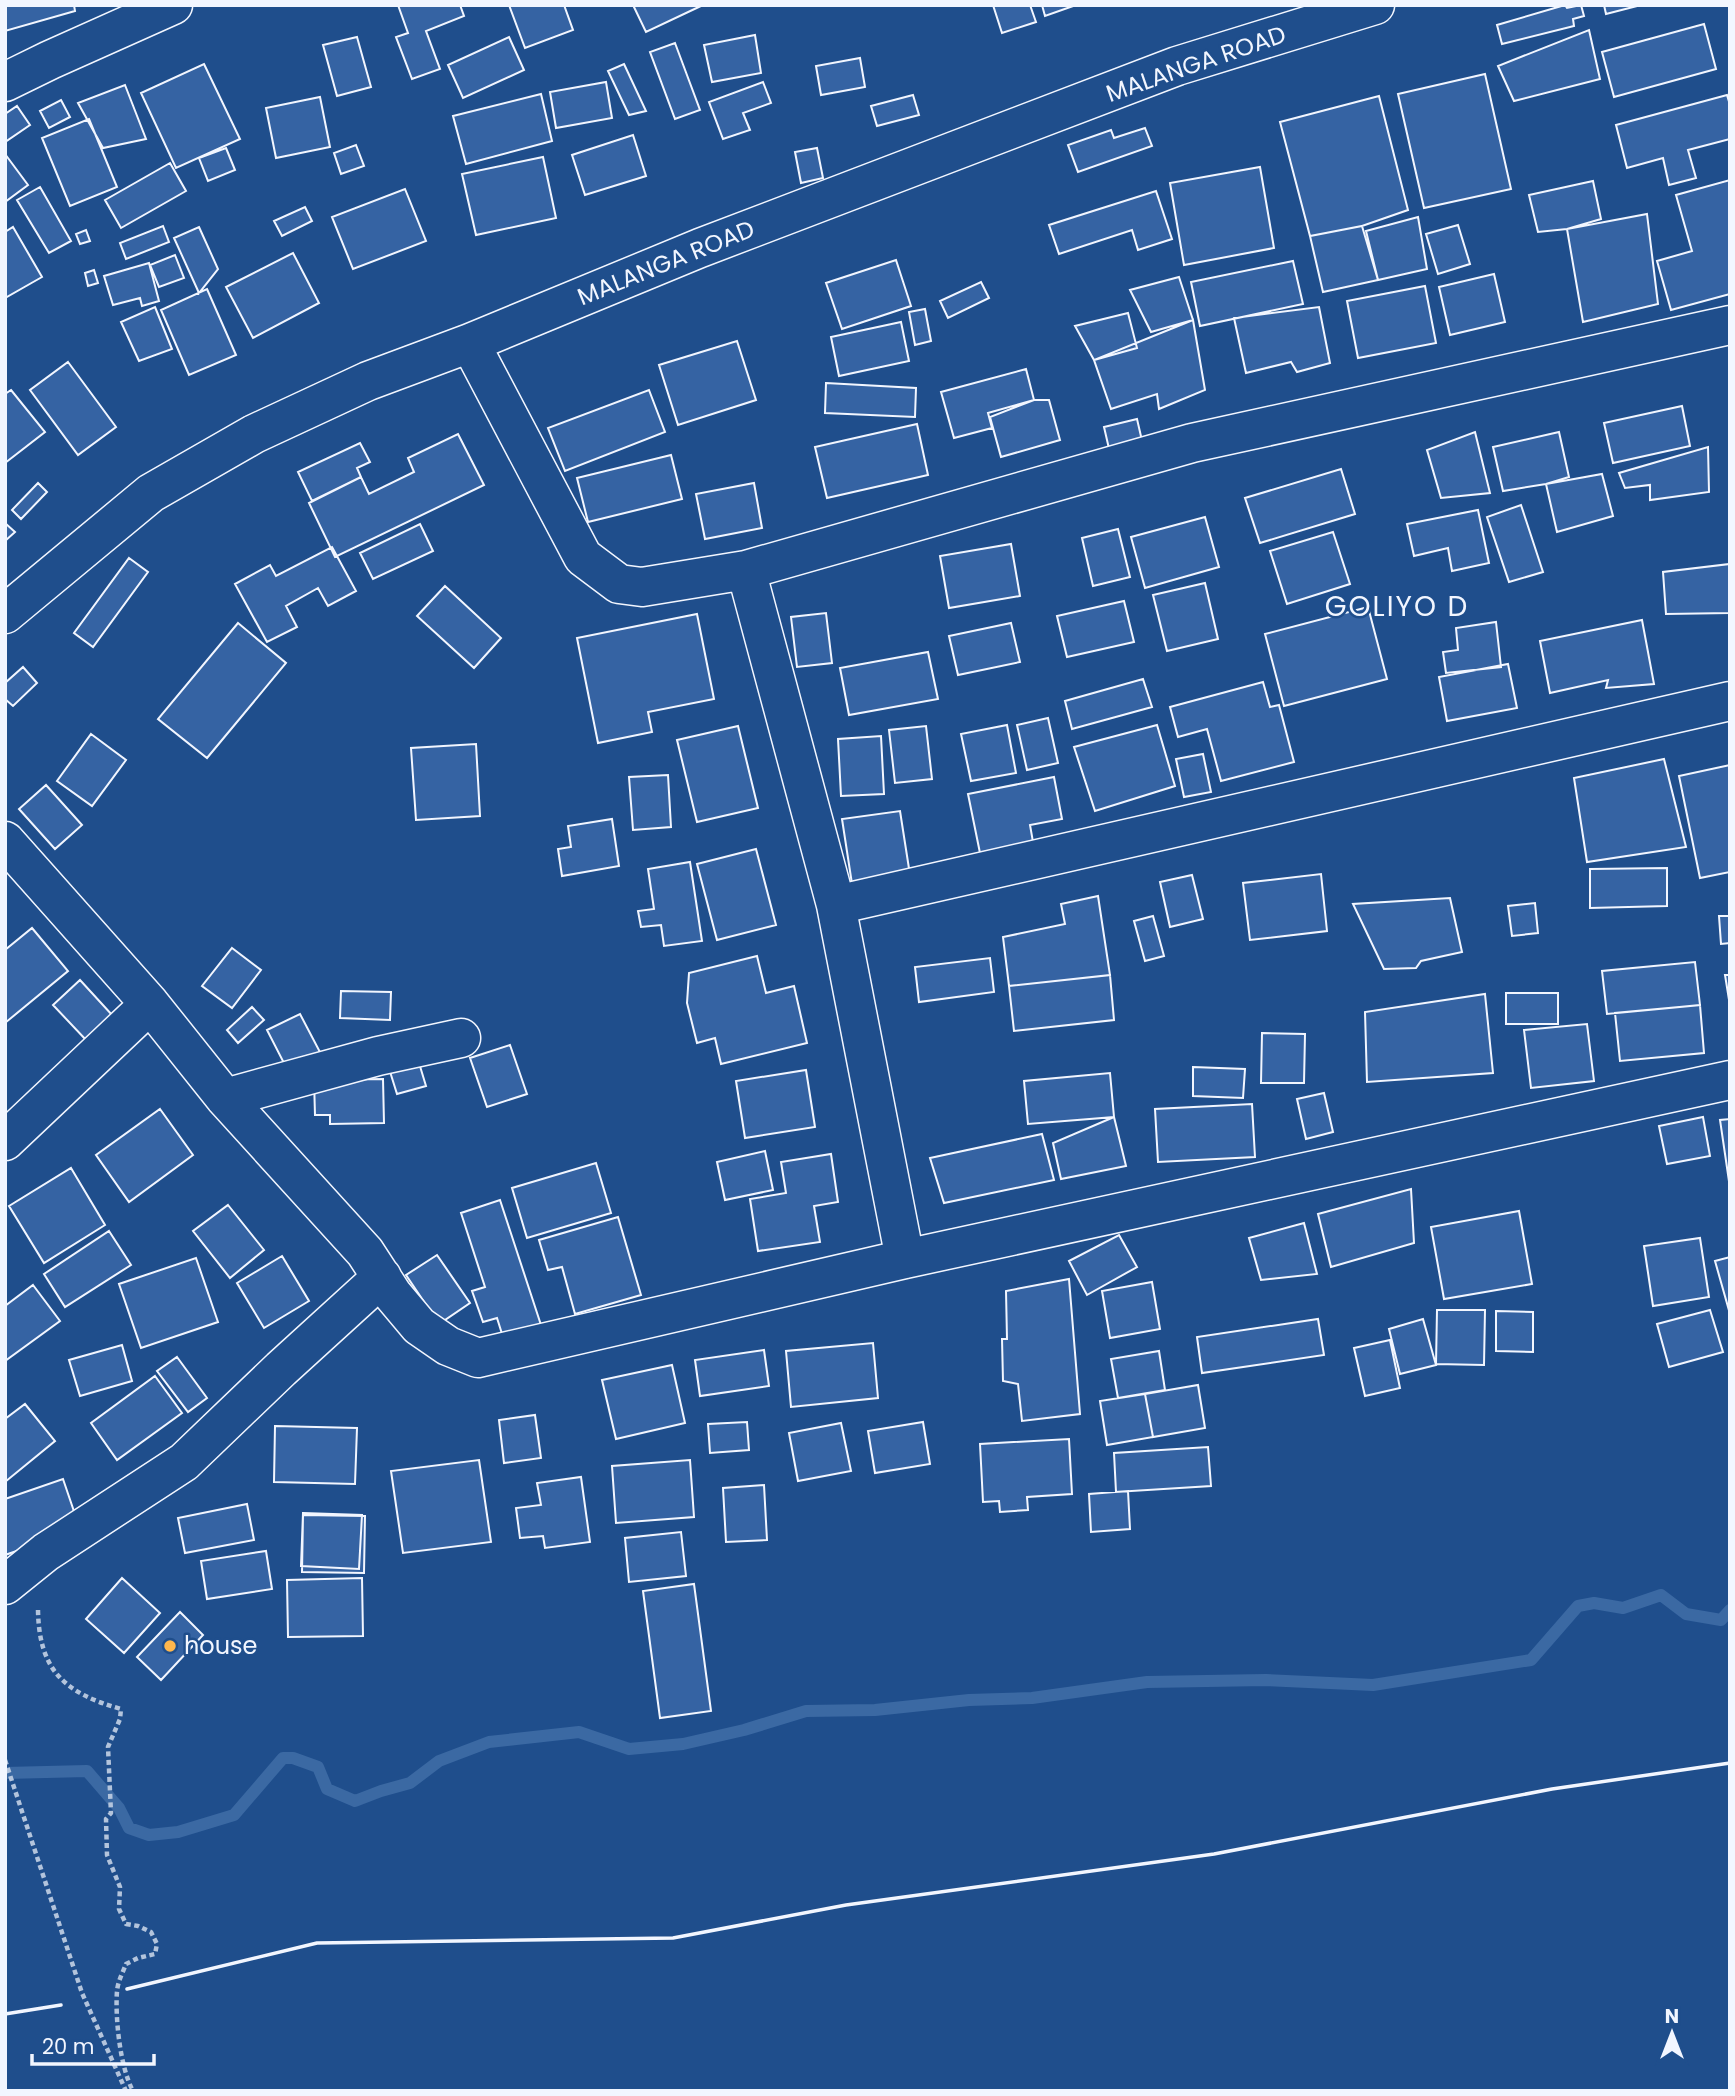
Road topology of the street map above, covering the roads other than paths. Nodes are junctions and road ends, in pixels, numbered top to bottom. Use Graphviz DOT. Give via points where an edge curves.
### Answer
graph roads {
  1 [pos="173,5"];
  2 [pos="1374,5"];
  3 [pos="5,82"];
  4 [pos="1730,325"];
  5 [pos="470,343"];
  6 [pos="746,570"];
  7 [pos="5,614"];
  8 [pos="1730,701"];
  9 [pos="5,841"];
  10 [pos="836,905"];
  11 [pos="150,1004"];
  12 [pos="461,1038"];
  13 [pos="1730,1080"];
  14 [pos="225,1098"];
  15 [pos="5,1141"];
  16 [pos="905,1259"];
  17 [pos="382,1277"];
  18 [pos="5,1585"];
  1 -- 3 [label="street"];
  2 -- 5 [label="street, MALANGA ROAD" via="1177,66 700,248"];
  4 -- 6 [label="street" via="1192,443"];
  5 -- 6 [label="street" via="583,557 599,571 619,584 642,587"];
  5 -- 7 [label="street, MALANGA ROAD" via="368,382 254,434 151,493"];
  6 -- 10 [label="street"];
  8 -- 10 [label="street"];
  9 -- 11 [label="street"];
  10 -- 16 [label="street"];
  11 -- 14 [label="street"];
  11 -- 15 [label="street"];
  12 -- 14 [label="street"];
  13 -- 16 [label="street"];
  14 -- 17 [label="street" via="365,1252"];
  16 -- 17 [label="street" via="478,1358 448,1346 419,1326"];
  17 -- 18 [label="street" via="184,1462 46,1552"];
}
